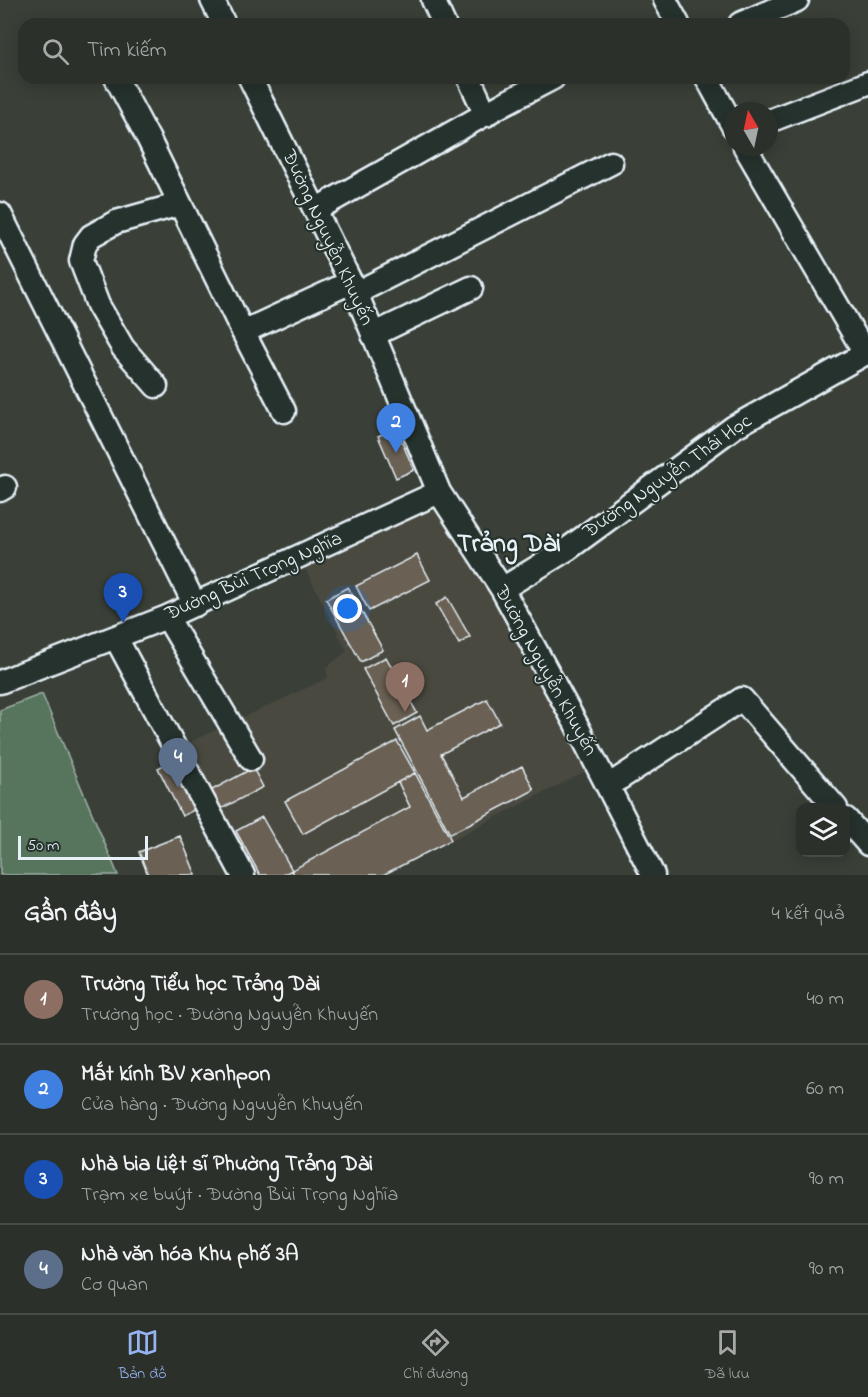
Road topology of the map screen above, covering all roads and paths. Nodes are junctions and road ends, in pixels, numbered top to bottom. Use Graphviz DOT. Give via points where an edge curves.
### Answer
graph roads {
  1 [pos="212,0"];
  2 [pos="433,0"];
  3 [pos="797,0"];
  4 [pos="221,18"];
  5 [pos="441,18"];
  6 [pos="754,18"];
  7 [pos="868,83"];
  8 [pos="119,84"];
  9 [pos="253,84"];
  10 [pos="472,84"];
  11 [pos="542,84"];
  12 [pos="710,84"];
  13 [pos="724,109"];
  14 [pos="486,115"];
  15 [pos="778,118"];
  16 [pos="750,156"];
  17 [pos="611,163"];
  18 [pos="180,204"];
  19 [pos="315,210"];
  20 [pos="0,214"];
  21 [pos="353,288"];
  22 [pos="471,288"];
  23 [pos="243,332"];
  24 [pos="373,335"];
  25 [pos="867,353"];
  26 [pos="156,386"];
  27 [pos="284,411"];
  28 [pos="439,492"];
  29 [pos="502,590"];
  30 [pos="195,605"];
  31 [pos="167,617"];
  32 [pos="116,638"];
  33 [pos="0,682"];
  34 [pos="250,759"];
  35 [pos="608,786"];
  36 [pos="833,803"];
  37 [pos="850,824"];
  38 [pos="868,844"];
  39 [pos="243,875"];
  40 [pos="653,875"];
  1 -- 4 [label="street"];
  2 -- 5 [label="street"];
  3 -- 6 [label="street"];
  7 -- 15 [label="street"];
  8 -- 18 [label="street"];
  9 -- 19 [label="street, Đường Nguyễn Khuyến"];
  10 -- 14 [label="street"];
  11 -- 14 [label="street"];
  12 -- 13 [label="street"];
  14 -- 19 [label="street"];
  16 -- 25 [label="street"];
  17 -- 21 [label="street"];
  18 -- 23 [label="street"];
  18 -- 26 [label="street" via="116,222 91,236 81,261 98,305 123,348"];
  19 -- 21 [label="street, Đường Nguyễn Khuyến"];
  20 -- 30 [label="street"];
  21 -- 23 [label="street"];
  21 -- 24 [label="street, Đường Nguyễn Khuyến"];
  22 -- 24 [label="street"];
  23 -- 27 [label="street"];
  24 -- 28 [label="street, Đường Nguyễn Khuyến"];
  25 -- 29 [label="street, Đường Nguyễn Thái Học" via="734,427 569,548"];
  28 -- 29 [label="street, Đường Nguyễn Khuyến"];
  28 -- 30 [label="street, Đường Bùi Trọng Nghĩa"];
  29 -- 35 [label="street, Đường Nguyễn Khuyến"];
  30 -- 31 [label="street, Đường Bùi Trọng Nghĩa"];
  31 -- 32 [label="street, Đường Bùi Trọng Nghĩa"];
  31 -- 34 [label="street"];
  32 -- 33 [label="street, Đường Bùi Trọng Nghĩa"];
  32 -- 39 [label="street"];
  35 -- 36 [label="street" via="742,699"];
  35 -- 40 [label="street, Đường Nguyễn Khuyến"];
  37 -- 38 [label="street"];
}
